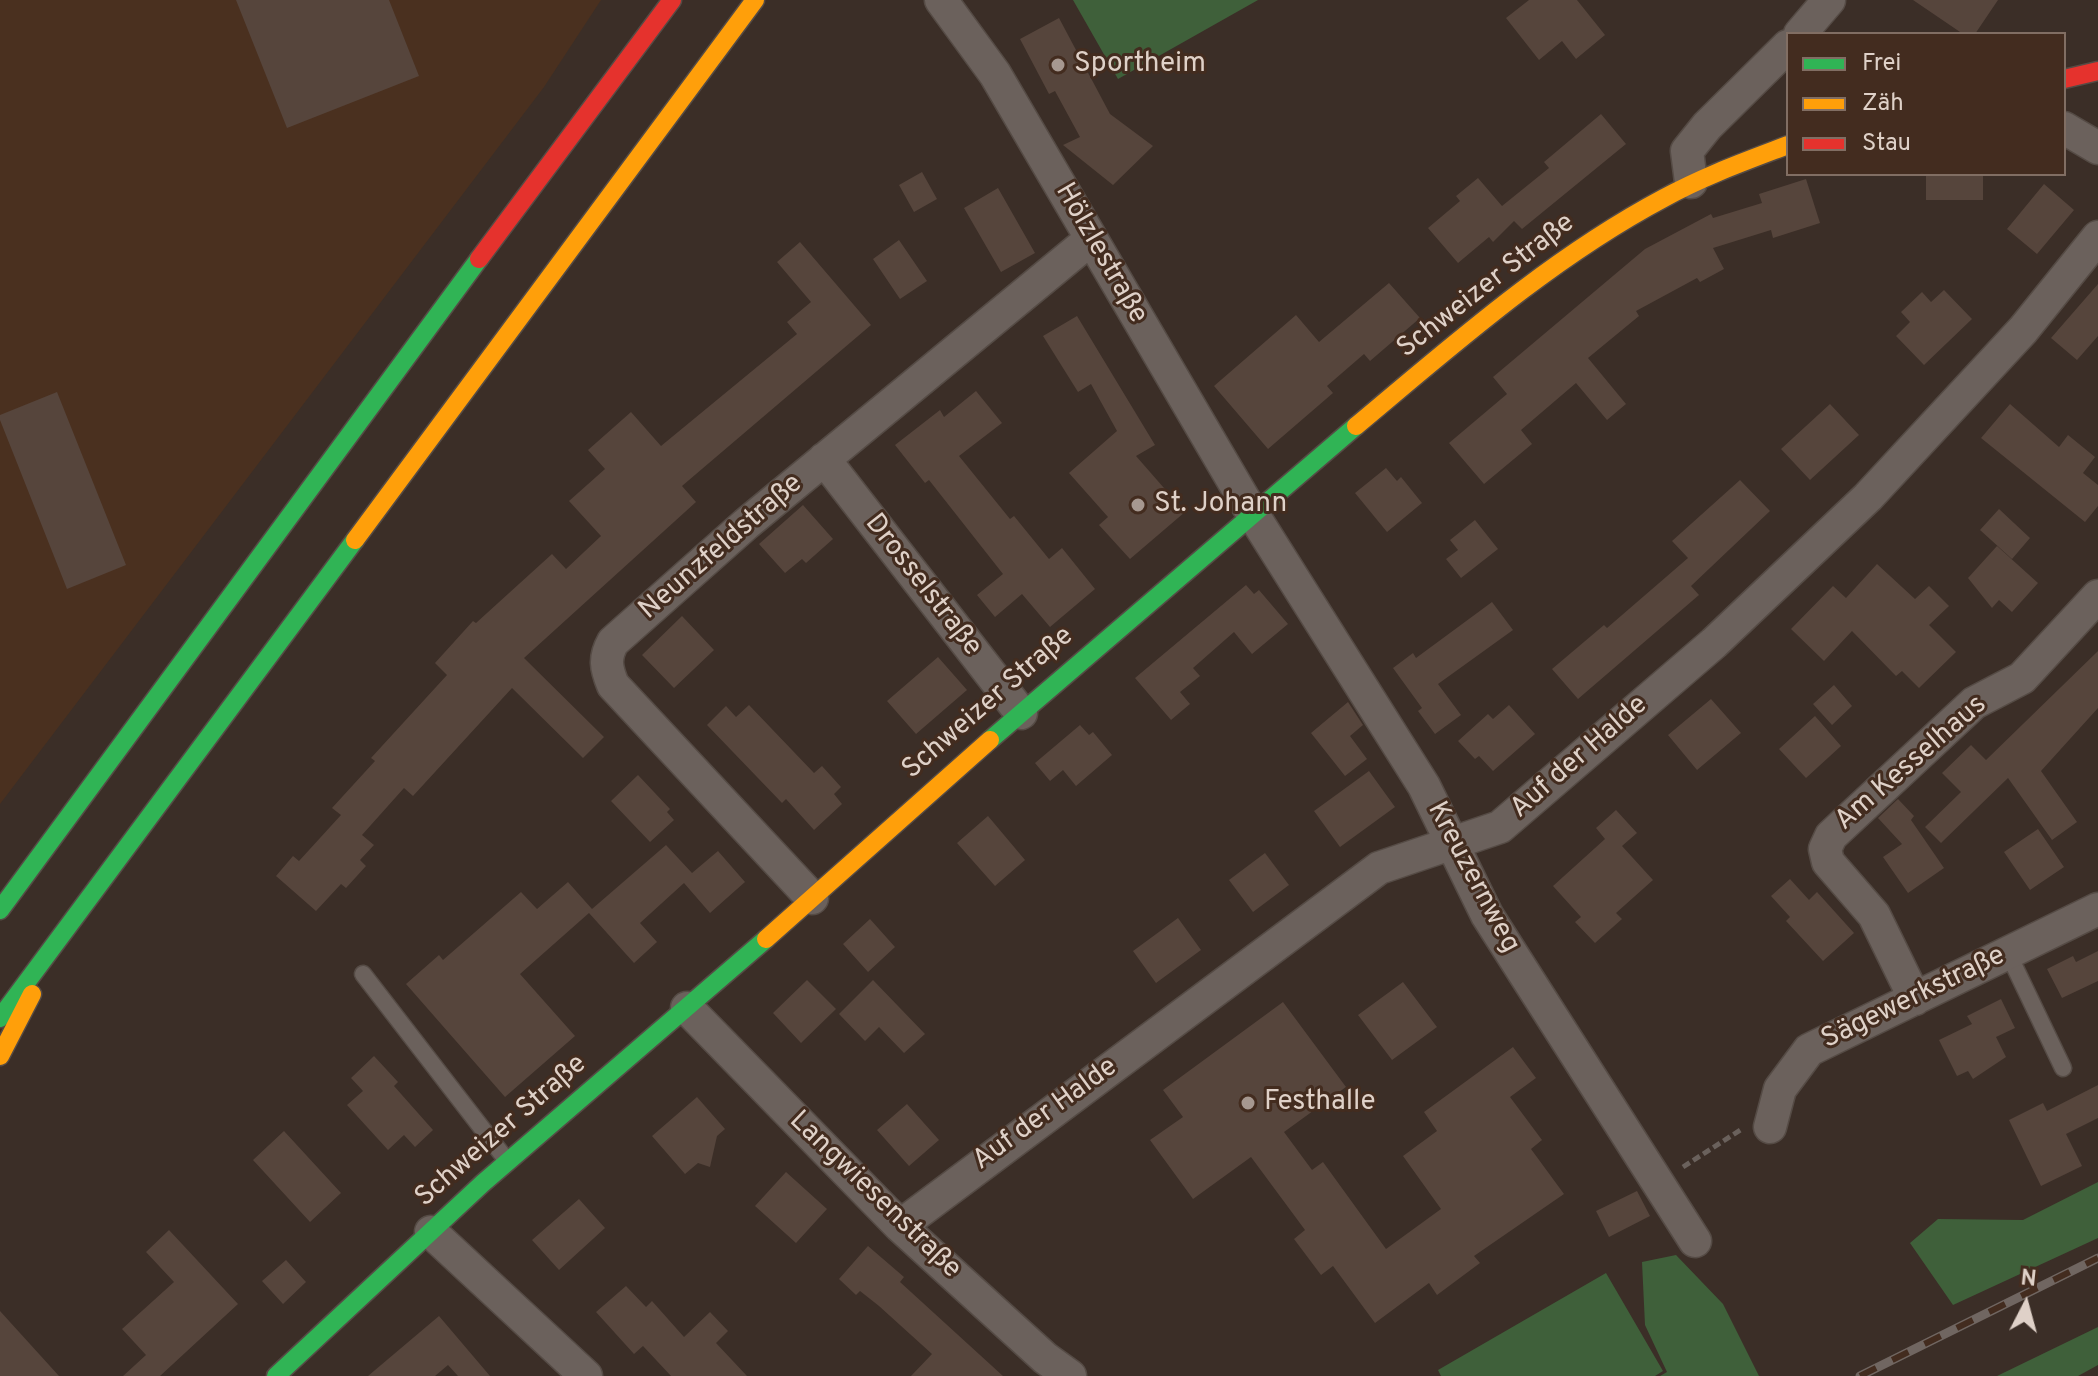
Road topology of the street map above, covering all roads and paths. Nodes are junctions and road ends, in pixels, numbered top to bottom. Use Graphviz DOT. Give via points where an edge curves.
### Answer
graph roads {
  1 [pos="672,0"];
  2 [pos="755,0"];
  3 [pos="941,0"];
  4 [pos="1829,0"];
  5 [pos="1802,32"];
  6 [pos="1786,48"];
  7 [pos="2098,71"];
  8 [pos="2066,79"];
  9 [pos="2066,129"];
  10 [pos="1786,146"];
  11 [pos="2098,148"];
  12 [pos="1691,182"];
  13 [pos="2098,237"];
  14 [pos="1091,239"];
  15 [pos="824,459"];
  16 [pos="1252,513"];
  17 [pos="2098,596"];
  18 [pos="1021,713"];
  19 [pos="125,736"];
  20 [pos="43,820"];
  21 [pos="1452,842"];
  22 [pos="812,898"];
  23 [pos="2098,909"];
  24 [pos="0,910"];
  25 [pos="62,932"];
  26 [pos="2008,953"];
  27 [pos="363,974"];
  28 [pos="1915,999"];
  29 [pos="687,1008"];
  30 [pos="0,1018"];
  31 [pos="0,1056"];
  32 [pos="2063,1068"];
  33 [pos="1770,1127"];
  34 [pos="509,1163"];
  35 [pos="1659,1184"];
  36 [pos="900,1226"];
  37 [pos="431,1232"];
  38 [pos="1695,1241"];
  39 [pos="276,1376"];
  40 [pos="586,1376"];
  41 [pos="1070,1376"];
  1 -- 19 [label="main road"];
  2 -- 25 [label="main road"];
  3 -- 14 [label="street, Hölzlestraße" via="995,74"];
  4 -- 5 [label="street"];
  6 -- 12 [label="street" via="1687,151"];
  7 -- 8 [label="main road"];
  9 -- 11 [label="street"];
  10 -- 12 [label="main road, Schweizer Straße"];
  12 -- 16 [label="main road, Schweizer Straße" via="1623,220 1489,316"];
  13 -- 21 [label="street, Auf der Halde" via="2023,330 1868,497 1714,643 1500,827"];
  14 -- 15 [label="street, Neunzfeldstraße"];
  14 -- 16 [label="street, Hölzlestraße"];
  15 -- 18 [label="street, Drosselstraße"];
  15 -- 22 [label="street, Neunzfeldstraße" via="613,642 606,655 613,685"];
  16 -- 18 [label="main road, Schweizer Straße"];
  16 -- 21 [label="street, Kreuzernweg" via="1424,786"];
  17 -- 28 [label="street, Am Kesselhaus" via="2022,678 1974,703 1831,836 1825,849 1828,862 1874,915"];
  18 -- 22 [label="main road, Schweizer Straße"];
  19 -- 20 [label="main road"];
  19 -- 24 [label="main road"];
  21 -- 35 [label="street, Kreuzernweg" via="1487,915"];
  21 -- 36 [label="street, Auf der Halde" via="1379,868"];
  22 -- 29 [label="main road, Schweizer Straße"];
  23 -- 26 [label="street, Sägewerkstraße"];
  25 -- 30 [label="main road"];
  25 -- 31 [label="main road"];
  26 -- 28 [label="street, Sägewerkstraße"];
  26 -- 32 [label="lane"];
  27 -- 34 [label="lane"];
  28 -- 33 [label="street, Sägewerkstraße" via="1809,1050 1780,1089"];
  29 -- 34 [label="main road, Schweizer Straße"];
  29 -- 36 [label="street, Langwiesenstraße"];
  33 -- 35 [label="path" via="1745,1128"];
  34 -- 37 [label="main road, Schweizer Straße"];
  35 -- 38 [label="street, Kreuzernweg"];
  36 -- 41 [label="street, Langwiesenstraße"];
  37 -- 39 [label="main road, Schweizer Straße"];
  37 -- 40 [label="street"];
}
